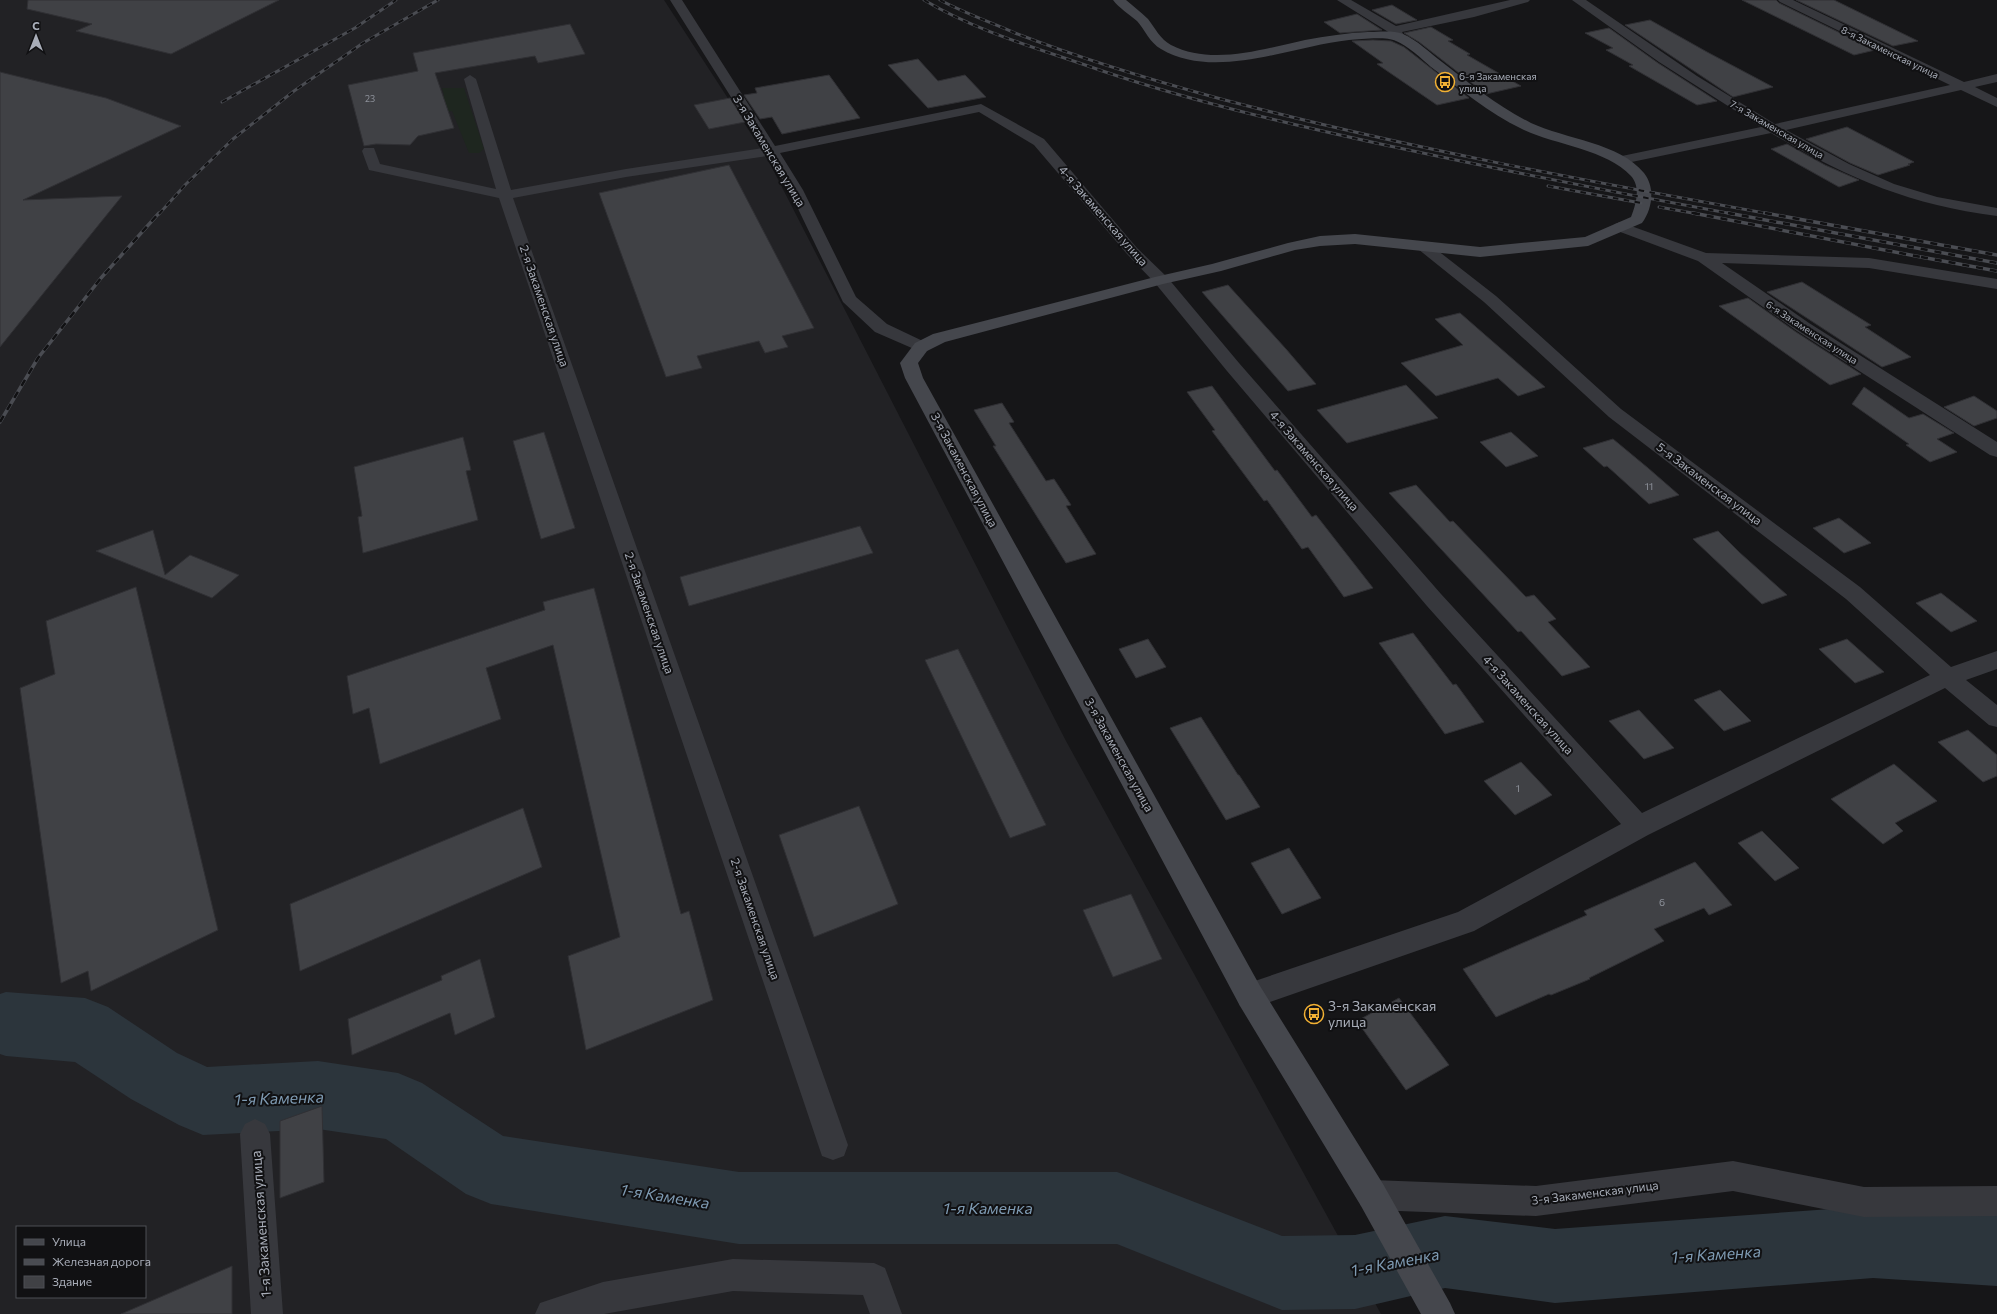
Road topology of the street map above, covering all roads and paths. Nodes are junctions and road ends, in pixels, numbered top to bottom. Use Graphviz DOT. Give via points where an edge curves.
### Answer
graph roads {
  1 [pos="676,0"];
  2 [pos="1119,0"];
  3 [pos="1343,0"];
  4 [pos="1524,0"];
  5 [pos="1578,0"];
  6 [pos="1784,0"];
  7 [pos="1397,33"];
  8 [pos="1997,78"];
  9 [pos="470,79"];
  10 [pos="1962,87"];
  11 [pos="1997,103"];
  12 [pos="1771,128"];
  13 [pos="369,151"];
  14 [pos="771,151"];
  15 [pos="1622,160"];
  16 [pos="505,195"];
  17 [pos="1997,212"];
  18 [pos="1620,227"];
  19 [pos="1423,246"];
  20 [pos="1704,258"];
  21 [pos="1161,280"];
  22 [pos="1997,284"];
  23 [pos="921,347"];
  24 [pos="1997,451"];
  25 [pos="1997,660"];
  26 [pos="1947,677"];
  27 [pos="1997,718"];
  28 [pos="1639,826"];
  29 [pos="1250,996"];
  30 [pos="255,1134"];
  31 [pos="833,1145"];
  32 [pos="1372,1194"];
  33 [pos="1997,1201"];
  34 [pos="267,1314"];
  35 [pos="551,1314"];
  36 [pos="886,1314"];
  37 [pos="1439,1314"];
  1 -- 14 [label="street, 3-я Закаменская улица"];
  2 -- 7 [label="street" via="1144,22 1155,39 1166,47 1190,57 1238,57 1356,35"];
  3 -- 7 [label="street"];
  4 -- 7 [label="street"];
  5 -- 12 [label="street, 7-я Закаменская улица" via="1672,67"];
  6 -- 10 [label="street, 8-я Закаменская улица"];
  7 -- 15 [label="street" via="1512,119 1545,134"];
  8 -- 10 [label="street"];
  9 -- 16 [label="street, 2-я Закаменская улица"];
  10 -- 11 [label="street, 8-я Закаменская улица"];
  10 -- 12 [label="street"];
  12 -- 15 [label="street"];
  12 -- 17 [label="street, 7-я Закаменская улица" via="1852,171 1899,191 1954,207"];
  13 -- 16 [label="street" via="374,167"];
  14 -- 16 [label="street"];
  14 -- 21 [label="street, 4-я Закаменская улица" via="981,108 1039,142 1132,251"];
  14 -- 23 [label="street, 3-я Закаменская улица" via="796,190 849,299 881,328"];
  15 -- 18 [label="street" via="1638,175 1645,192 1637,220"];
  16 -- 31 [label="street, 2-я Закаменская улица"];
  18 -- 19 [label="street" via="1588,241 1480,252"];
  18 -- 20 [label="street, 6-я Закаменская улица"];
  19 -- 21 [label="street" via="1355,239 1320,241"];
  19 -- 26 [label="street, 5-я Закаменская улица" via="1490,299 1615,412 1853,593"];
  20 -- 22 [label="street" via="1869,263"];
  20 -- 24 [label="street, 6-я Закаменская улица" via="1803,327"];
  21 -- 23 [label="street" via="939,338"];
  21 -- 28 [label="street, 4-я Закаменская улица" via="1434,600"];
  23 -- 29 [label="street, 3-я Закаменская улица" via="909,363 914,378"];
  25 -- 26 [label="street"];
  26 -- 27 [label="street, 5-я Закаменская улица"];
  26 -- 28 [label="street"];
  28 -- 29 [label="street" via="1465,922"];
  29 -- 32 [label="street, 3-я Закаменская улица"];
  30 -- 34 [label="street, 1-я Закаменская улица"];
  32 -- 33 [label="street, 3-я Закаменская улица" via="1536,1201 1733,1176 1864,1202"];
  32 -- 37 [label="street"];
  35 -- 36 [label="street" via="603,1298 733,1276 874,1279"];
}
